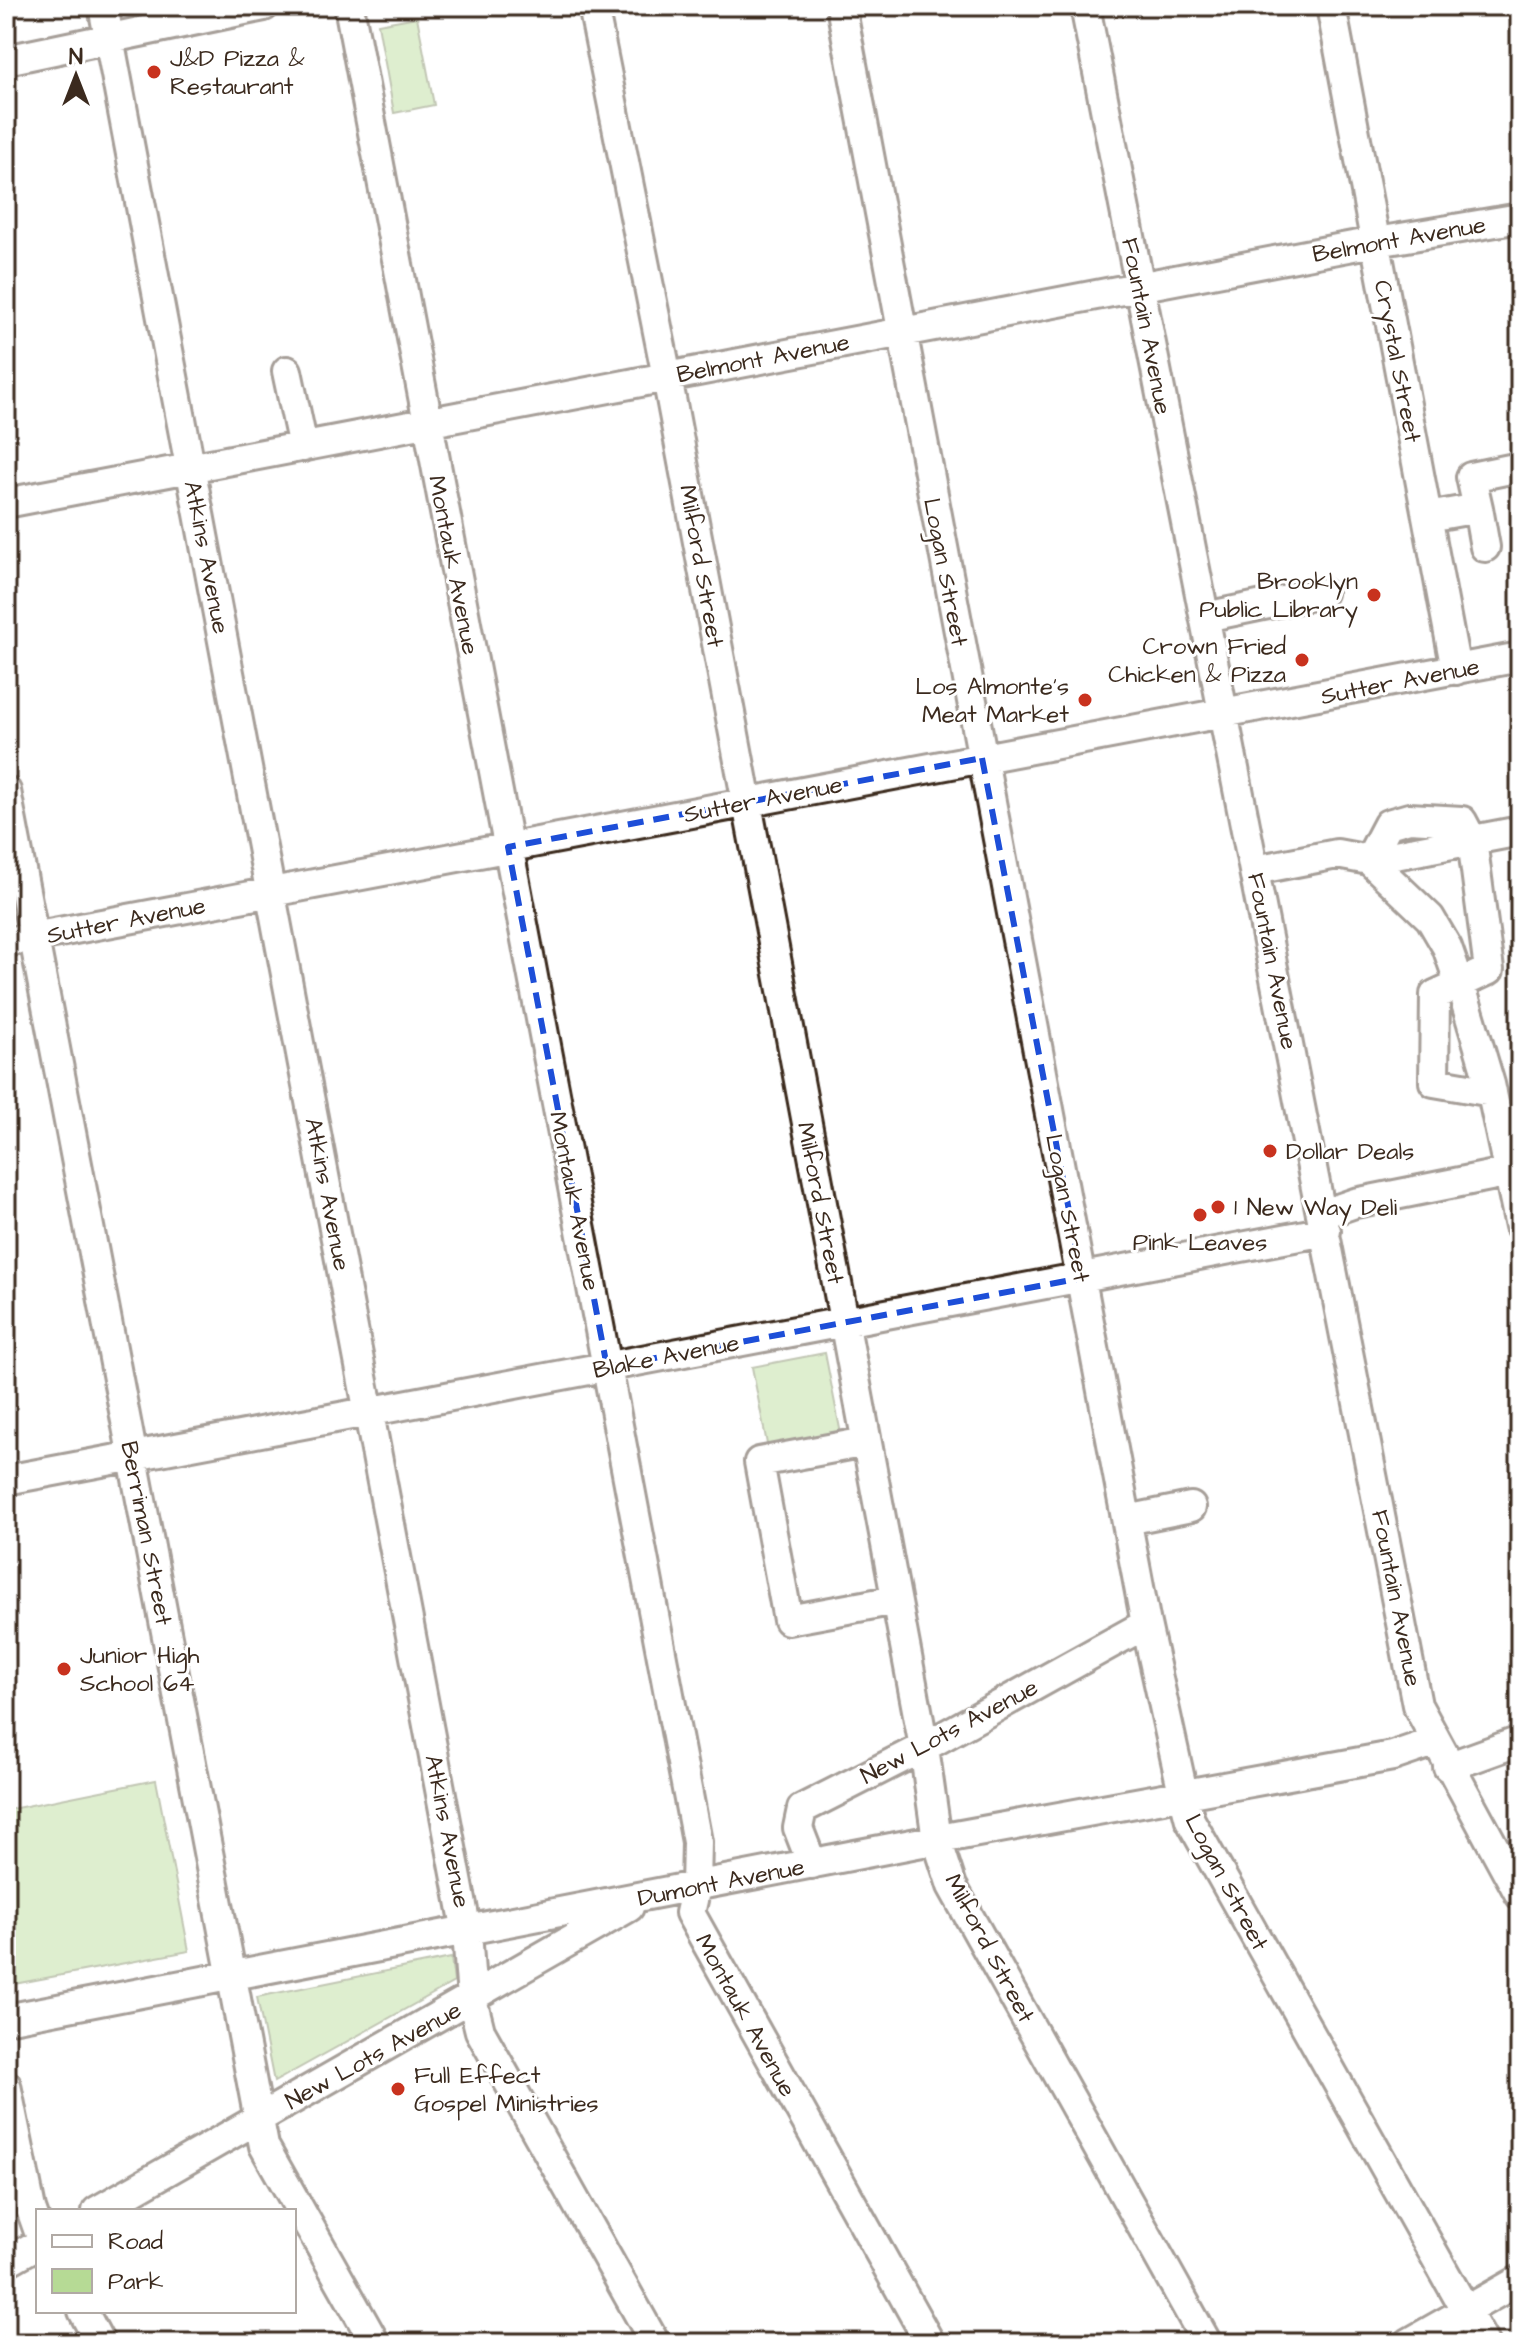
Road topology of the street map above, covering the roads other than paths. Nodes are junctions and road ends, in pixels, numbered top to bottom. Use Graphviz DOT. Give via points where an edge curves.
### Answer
graph roads {
  1 [pos="103,6"];
  2 [pos="264,6"];
  3 [pos="349,6"];
  4 [pos="593,6"];
  5 [pos="841,6"];
  6 [pos="1085,6"];
  7 [pos="1331,6"];
  8 [pos="109,41"];
  9 [pos="6,60"];
  10 [pos="1520,218"];
  11 [pos="1375,242"];
  12 [pos="1139,288"];
  13 [pos="900,332"];
  14 [pos="287,371"];
  15 [pos="667,377"];
  16 [pos="427,423"];
  17 [pos="303,447"];
  18 [pos="1520,467"];
  19 [pos="190,468"];
  20 [pos="6,503"];
  21 [pos="1478,508"];
  22 [pos="1428,517"];
  23 [pos="1485,547"];
  24 [pos="1322,593"];
  25 [pos="1205,617"];
  26 [pos="1520,657"];
  27 [pos="1456,670"];
  28 [pos="1225,715"];
  29 [pos="982,758"];
  30 [pos="6,791"];
  31 [pos="746,802"];
  32 [pos="1520,831"];
  33 [pos="1472,840"];
  34 [pos="508,847"];
  35 [pos="1369,860"];
  36 [pos="1255,870"];
  37 [pos="271,892"];
  38 [pos="20,940"];
  39 [pos="1460,983"];
  40 [pos="1492,1092"];
  41 [pos="1515,1170"];
  42 [pos="1324,1222"];
  43 [pos="1520,1226"];
  44 [pos="1082,1278"];
  45 [pos="844,1323"];
  46 [pos="607,1367"];
  47 [pos="369,1412"];
  48 [pos="866,1442"];
  49 [pos="132,1456"];
  50 [pos="6,1480"];
  51 [pos="1191,1507"];
  52 [pos="1127,1520"];
  53 [pos="896,1600"];
  54 [pos="1146,1624"];
  55 [pos="1520,1741"];
  56 [pos="1434,1742"];
  57 [pos="924,1747"];
  58 [pos="1448,1767"];
  59 [pos="1183,1793"];
  60 [pos="937,1840"];
  61 [pos="812,1864"];
  62 [pos="696,1887"];
  63 [pos="1520,1895"];
  64 [pos="647,1897"];
  65 [pos="467,1932"];
  66 [pos="230,1977"];
  67 [pos="472,1999"];
  68 [pos="6,2019"];
  69 [pos="6,2085"];
  70 [pos="259,2119"];
  71 [pos="101,2209"];
  72 [pos="36,2224"];
  73 [pos="36,2245"];
  74 [pos="6,2262"];
  75 [pos="1520,2280"];
  76 [pos="1466,2311"];
  77 [pos="84,2313"];
  78 [pos="100,2343"];
  79 [pos="375,2343"];
  80 [pos="655,2343"];
  81 [pos="930,2343"];
  82 [pos="1207,2343"];
  83 [pos="1409,2343"];
  84 [pos="1484,2343"];
  1 -- 8 [label="street, Atkins Avenue"];
  2 -- 8 [label="street"];
  3 -- 16 [label="street, Montauk Avenue"];
  4 -- 15 [label="street, Milford Street"];
  5 -- 13 [label="street, Logan Street"];
  6 -- 12 [label="street, Fountain Avenue"];
  7 -- 11 [label="street, Crystal Street"];
  8 -- 9 [label="street"];
  8 -- 19 [label="street, Atkins Avenue"];
  10 -- 11 [label="street, Belmont Avenue"];
  11 -- 12 [label="street, Belmont Avenue"];
  11 -- 22 [label="street, Crystal Street"];
  12 -- 13 [label="street, Belmont Avenue"];
  12 -- 25 [label="street, Fountain Avenue"];
  13 -- 15 [label="street, Belmont Avenue"];
  13 -- 29 [label="street, Logan Street"];
  14 -- 17 [label="street"];
  15 -- 16 [label="street, Belmont Avenue"];
  15 -- 31 [label="street, Milford Street"];
  16 -- 17 [label="street, Belmont Avenue"];
  16 -- 34 [label="street, Montauk Avenue"];
  17 -- 19 [label="street, Belmont Avenue"];
  18 -- 21 [label="street" via="1471,477"];
  19 -- 20 [label="street, Belmont Avenue"];
  19 -- 37 [label="street, Atkins Avenue"];
  21 -- 22 [label="street"];
  21 -- 23 [label="street"];
  22 -- 27 [label="street, Crystal Street"];
  24 -- 25 [label="street"];
  25 -- 28 [label="street, Fountain Avenue"];
  26 -- 27 [label="street, Sutter Avenue"];
  27 -- 28 [label="street, Sutter Avenue"];
  28 -- 29 [label="street, Sutter Avenue"];
  28 -- 36 [label="street, Fountain Avenue"];
  29 -- 31 [label="street, Sutter Avenue"];
  29 -- 44 [label="street, Logan Street"];
  30 -- 38 [label="street, Berriman Street"];
  31 -- 34 [label="street, Sutter Avenue"];
  31 -- 45 [label="street, Milford Street"];
  32 -- 33 [label="street"];
  33 -- 35 [label="street"];
  33 -- 39 [label="street" via="1489,970"];
  34 -- 37 [label="street, Sutter Avenue"];
  34 -- 46 [label="street, Montauk Avenue"];
  35 -- 36 [label="street" via="1337,854"];
  35 -- 39 [label="street" via="1430,918"];
  36 -- 42 [label="street, Fountain Avenue"];
  37 -- 38 [label="street, Sutter Avenue"];
  37 -- 47 [label="street, Atkins Avenue"];
  38 -- 49 [label="street, Berriman Street"];
  39 -- 40 [label="street"];
  39 -- 40 [label="street" via="1435,995 1434,1082"];
  40 -- 41 [label="street"];
  41 -- 42 [label="street, Blake Avenue" via="1355,1203"];
  41 -- 43 [label="street"];
  42 -- 44 [label="street, Blake Avenue"];
  42 -- 56 [label="street, Fountain Avenue" via="1417,1705"];
  44 -- 45 [label="street, Blake Avenue"];
  44 -- 52 [label="street, Logan Street"];
  45 -- 46 [label="street, Blake Avenue"];
  45 -- 48 [label="street, Milford Street"];
  46 -- 47 [label="street, Blake Avenue"];
  46 -- 62 [label="street, Montauk Avenue" via="697,1842"];
  47 -- 49 [label="street, Blake Avenue"];
  47 -- 65 [label="street, Atkins Avenue"];
  48 -- 53 [label="street, Milford Street"];
  48 -- 53 [label="street" via="759,1462 788,1620"];
  49 -- 50 [label="street, Blake Avenue"];
  49 -- 66 [label="street, Berriman Street"];
  51 -- 52 [label="street"];
  52 -- 54 [label="street, Logan Street"];
  53 -- 57 [label="street, Milford Street"];
  54 -- 57 [label="street, New Lots Avenue"];
  54 -- 59 [label="street, Logan Street"];
  55 -- 58 [label="street"];
  56 -- 58 [label="street, Fountain Avenue"];
  56 -- 59 [label="street, Dumont Avenue" via="1393,1756"];
  57 -- 60 [label="street, Milford Street"];
  57 -- 61 [label="street, New Lots Avenue" via="802,1809 798,1828"];
  58 -- 63 [label="street, Fountain Avenue"];
  59 -- 60 [label="street, Dumont Avenue"];
  59 -- 76 [label="street, Logan Street" via="1190,1820"];
  60 -- 61 [label="street, Dumont Avenue"];
  60 -- 82 [label="street, Milford Street" via="952,1886"];
  61 -- 62 [label="street, Dumont Avenue"];
  62 -- 64 [label="street, Dumont Avenue"];
  62 -- 81 [label="street, Montauk Avenue" via="690,1913 697,1928"];
  64 -- 65 [label="street, Dumont Avenue"];
  64 -- 67 [label="street, New Lots Avenue"];
  65 -- 66 [label="street, Dumont Avenue"];
  65 -- 67 [label="street, Atkins Avenue"];
  66 -- 68 [label="street, Dumont Avenue"];
  66 -- 70 [label="street, Berriman Street"];
  67 -- 70 [label="street, New Lots Avenue"];
  67 -- 80 [label="street, Atkins Avenue" via="480,2031"];
  69 -- 72 [label="street"];
  70 -- 71 [label="street, New Lots Avenue"];
  70 -- 79 [label="street, Berriman Street" via="264,2146"];
  73 -- 74 [label="street"];
  75 -- 76 [label="street"];
  76 -- 83 [label="street"];
  76 -- 84 [label="street, Logan Street"];
  77 -- 78 [label="street"];
}
